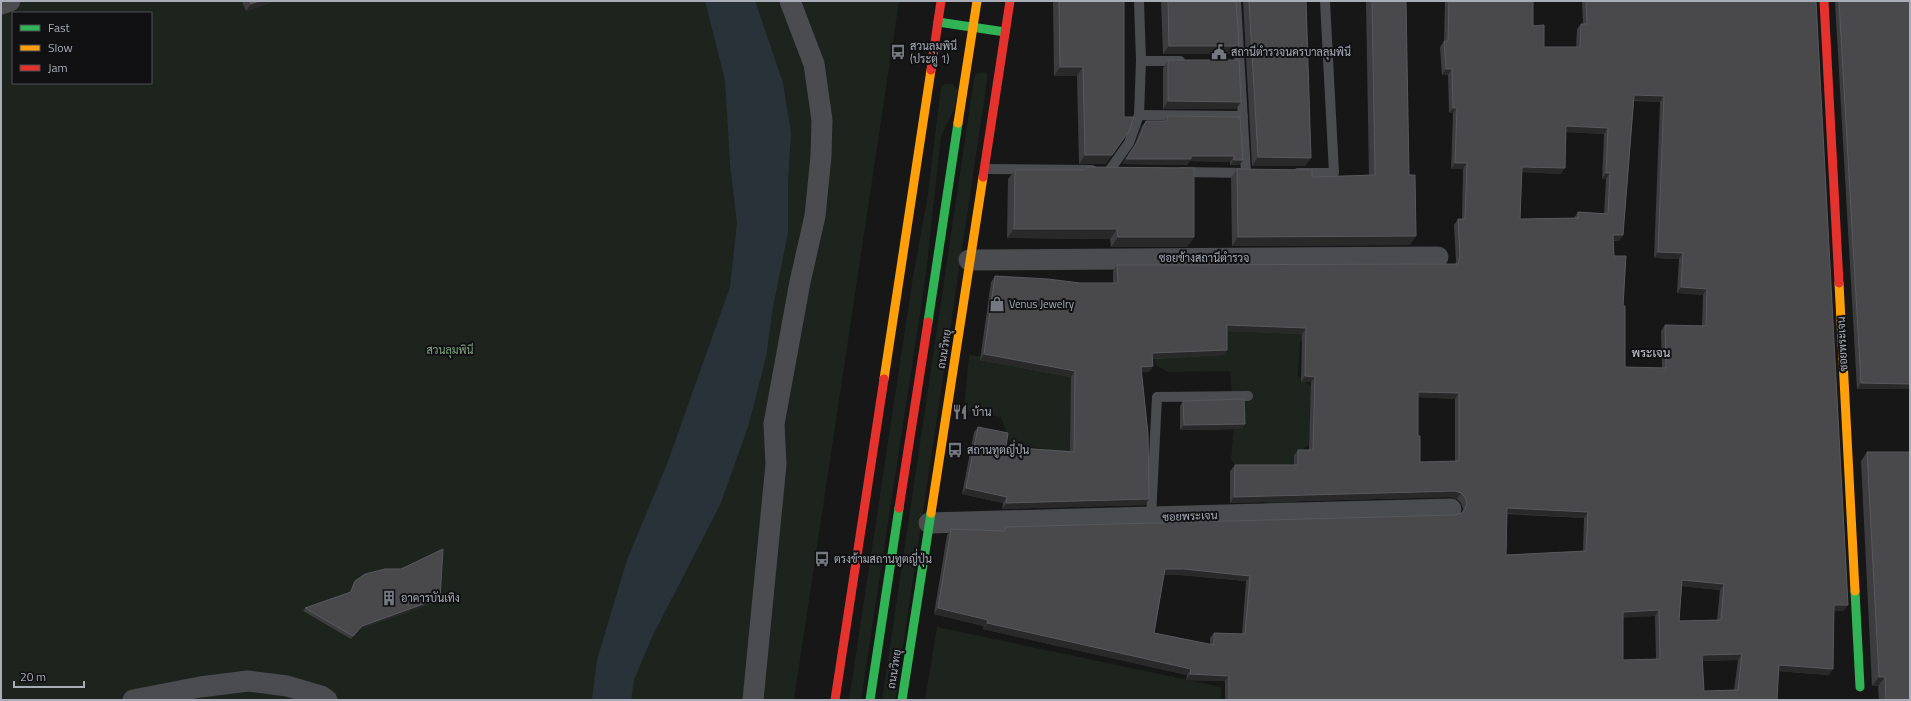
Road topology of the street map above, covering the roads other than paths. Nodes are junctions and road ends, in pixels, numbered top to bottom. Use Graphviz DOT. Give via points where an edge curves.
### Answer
graph roads {
  1 [pos="10,1"];
  2 [pos="790,1"];
  3 [pos="942,1"];
  4 [pos="977,1"];
  5 [pos="1010,1"];
  6 [pos="1139,1"];
  7 [pos="1236,1"];
  8 [pos="1325,1"];
  9 [pos="1824,1"];
  10 [pos="1,4"];
  11 [pos="938,22"];
  12 [pos="973,27"];
  13 [pos="1005,32"];
  14 [pos="1141,61"];
  15 [pos="1194,61"];
  16 [pos="1139,115"];
  17 [pos="1243,116"];
  18 [pos="984,169"];
  19 [pos="1109,171"];
  20 [pos="1125,171"];
  21 [pos="1170,172"];
  22 [pos="1246,173"];
  23 [pos="1262,173"];
  24 [pos="1286,173"];
  25 [pos="1438,257"];
  26 [pos="969,260"];
  27 [pos="1248,396"];
  28 [pos="1451,509"];
  29 [pos="1151,517"];
  30 [pos="929,523"];
  31 [pos="1860,687"];
  32 [pos="133,700"];
  33 [pos="327,700"];
  34 [pos="753,700"];
  35 [pos="834,700"];
  36 [pos="870,700"];
  37 [pos="902,700"];
  1 -- 10 [label="street"];
  2 -- 34 [label="street" via="814,64 822,120 821,156 815,216 774,424 776,464"];
  3 -- 11 [label="main road"];
  4 -- 12 [label="main road, ถนนวิทยุ"];
  5 -- 13 [label="main road, ถนนวิทยุ"];
  6 -- 14 [label="lane"];
  7 -- 17 [label="lane" via="1236,61"];
  8 -- 24 [label="lane" via="1334,173"];
  9 -- 31 [label="main road, ซอยพระเจน"];
  11 -- 12 [label="main road"];
  11 -- 35 [label="main road"];
  12 -- 13 [label="main road"];
  12 -- 36 [label="main road, ถนนวิทยุ"];
  13 -- 18 [label="main road, ถนนวิทยุ"];
  14 -- 15 [label="lane"];
  14 -- 16 [label="lane"];
  16 -- 17 [label="lane"];
  16 -- 19 [label="lane" via="1129,143"];
  17 -- 22 [label="lane"];
  18 -- 19 [label="lane"];
  18 -- 26 [label="main road, ถนนวิทยุ"];
  19 -- 20 [label="lane"];
  21 -- 22 [label="lane"];
  22 -- 23 [label="lane"];
  25 -- 26 [label="street, ซอยข้างสถานีตำรวจ"];
  26 -- 30 [label="main road, ถนนวิทยุ"];
  27 -- 29 [label="lane" via="1157,397"];
  28 -- 29 [label="street, ซอยพระเจน"];
  29 -- 30 [label="street, ซอยพระเจน"];
  30 -- 37 [label="main road, ถนนวิทยุ"];
  32 -- 33 [label="street" via="248,681 287,686"];
}
